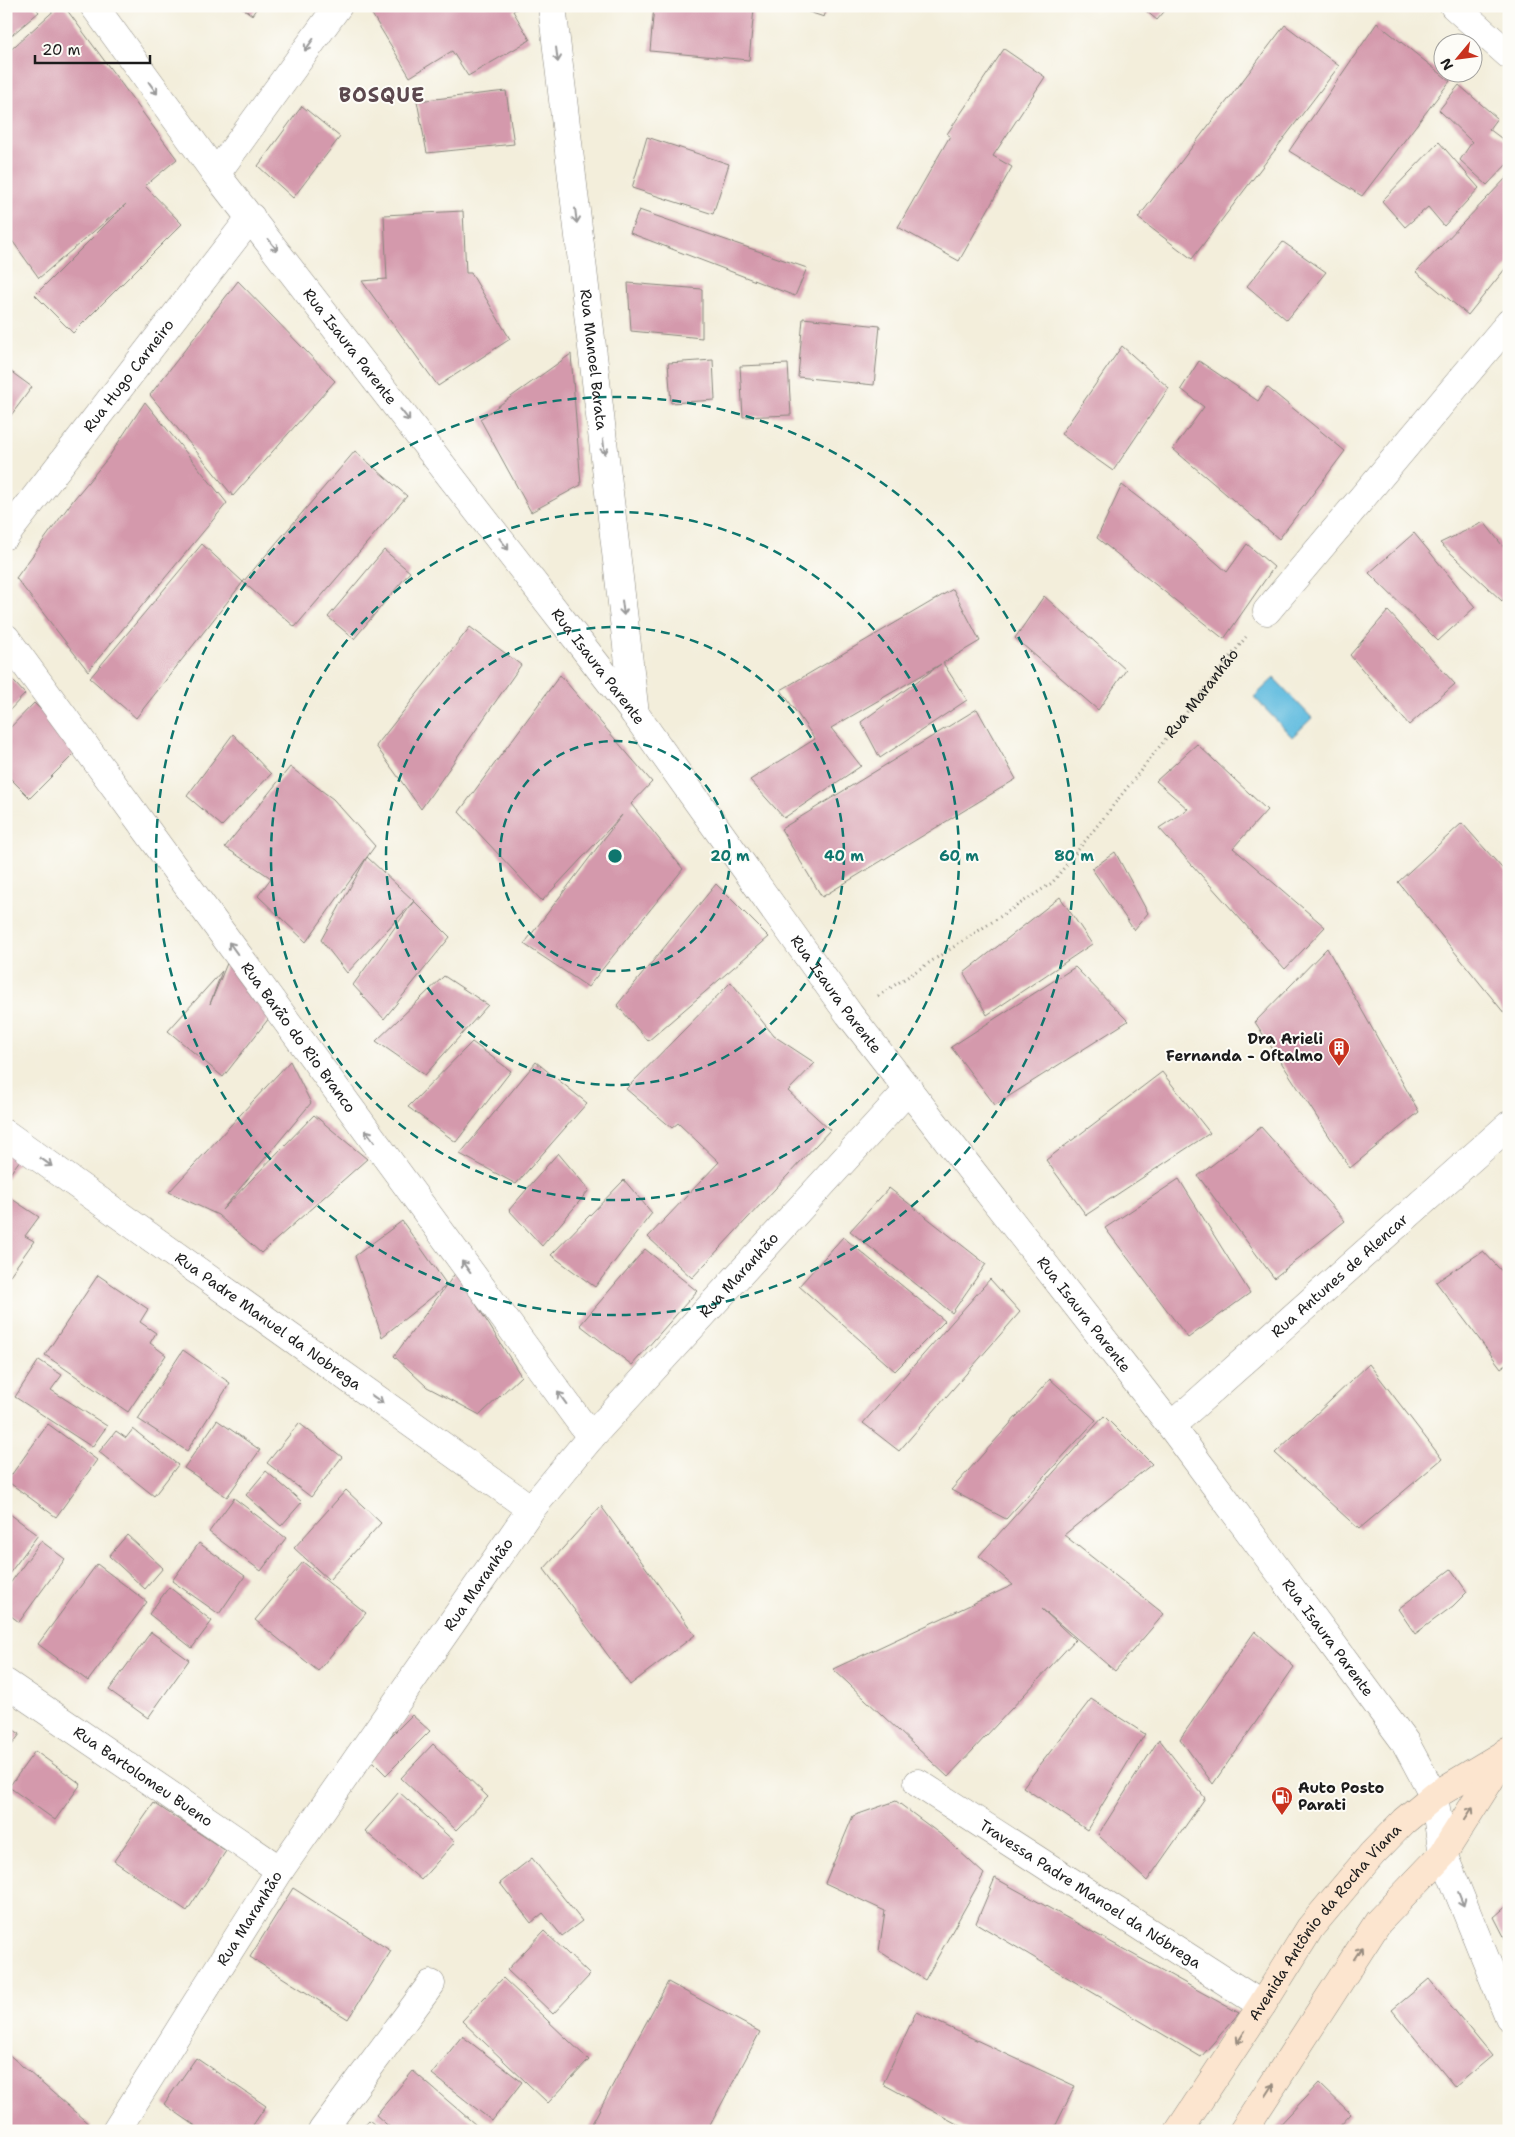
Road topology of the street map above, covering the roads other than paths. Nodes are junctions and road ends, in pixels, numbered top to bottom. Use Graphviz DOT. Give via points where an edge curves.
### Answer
graph roads {
  1 [pos="94,6"];
  2 [pos="338,6"];
  3 [pos="552,6"];
  4 [pos="1467,10"];
  5 [pos="1509,55"];
  6 [pos="216,174"];
  7 [pos="251,217"];
  8 [pos="1509,323"];
  9 [pos="6,535"];
  10 [pos="1267,611"];
  11 [pos="6,638"];
  12 [pos="635,714"];
  13 [pos="909,1089"];
  14 [pos="1509,1125"];
  15 [pos="6,1134"];
  16 [pos="1171,1426"];
  17 [pos="591,1437"];
  18 [pos="530,1509"];
  19 [pos="6,1683"];
  20 [pos="1508,1751"];
  21 [pos="918,1783"];
  22 [pos="1434,1796"];
  23 [pos="1443,1854"];
  24 [pos="280,1870"];
  25 [pos="431,1984"];
  26 [pos="1262,2005"];
  27 [pos="1509,2017"];
  28 [pos="116,2131"];
  29 [pos="322,2131"];
  30 [pos="1179,2131"];
  31 [pos="1243,2131"];
  1 -- 6 [label="street, Rua Isaura Parente, one-way"];
  2 -- 6 [label="street, one-way"];
  3 -- 12 [label="street, Rua Manoel Barata, one-way"];
  4 -- 5 [label="street"];
  6 -- 7 [label="street, Rua Isaura Parente"];
  7 -- 9 [label="street, Rua Hugo Carneiro"];
  7 -- 12 [label="street, Rua Isaura Parente, one-way"];
  8 -- 10 [label="street"];
  17 -- 11 [label="street, Rua Barão do Rio Branco, one-way"];
  12 -- 13 [label="street, Rua Isaura Parente" via="849,1014"];
  13 -- 16 [label="street, Rua Isaura Parente"];
  13 -- 17 [label="street, Rua Maranhão"];
  14 -- 16 [label="street, Rua Antunes de Alencar"];
  15 -- 18 [label="street, Rua Padre Manuel da Nobrega, one-way"];
  16 -- 22 [label="street, Rua Isaura Parente" via="1405,1742"];
  17 -- 18 [label="street, Rua Maranhão"];
  18 -- 24 [label="street, Rua Maranhão"];
  19 -- 24 [label="street, Rua Bartolomeu Bueno"];
  20 -- 22 [label="main road, Avenida Antônio da Rocha Viana"];
  23 -- 20 [label="main road, Avenida Antônio da Rocha Viana, one-way"];
  21 -- 26 [label="street, Travessa Padre Manoel da Nóbrega"];
  22 -- 23 [label="street, Rua Isaura Parente"];
  22 -- 26 [label="main road, Avenida Antônio da Rocha Viana" via="1372,1854 1310,1928"];
  23 -- 27 [label="street, Rua Isaura Parente, one-way"];
  31 -- 23 [label="main road, Avenida Antônio da Rocha Viana, one-way" via="1378,1922"];
  24 -- 28 [label="street, Rua Maranhão"];
  25 -- 29 [label="street"];
  26 -- 30 [label="main road, Avenida Antônio da Rocha Viana, one-way"];
}
